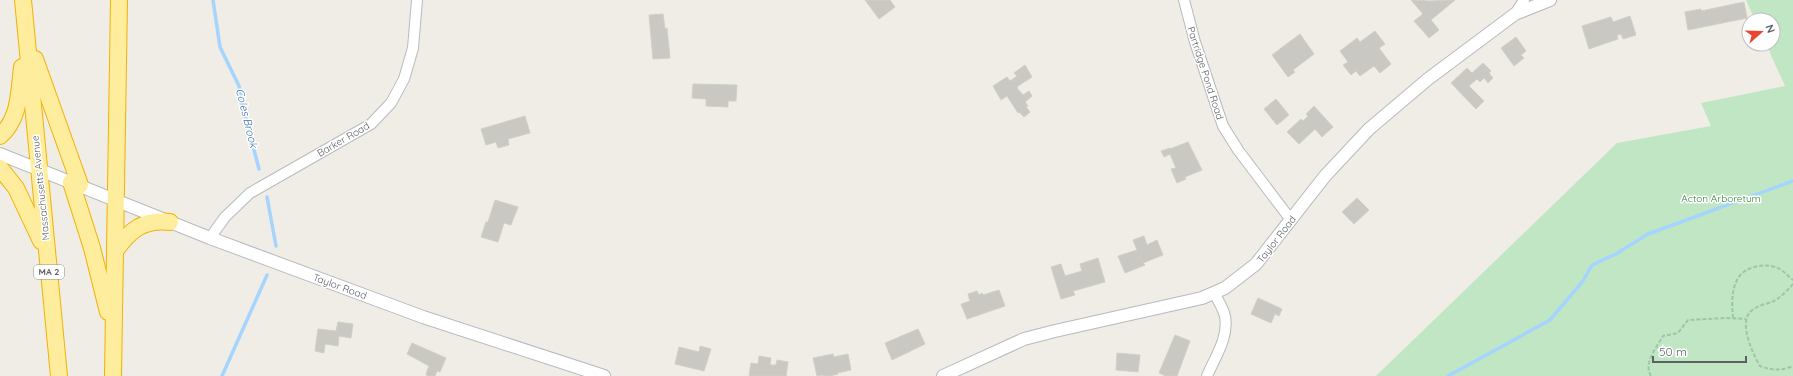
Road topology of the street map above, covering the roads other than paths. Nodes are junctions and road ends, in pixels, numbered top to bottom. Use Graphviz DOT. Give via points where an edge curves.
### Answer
graph roads {
  1 [pos="22,0"];
  2 [pos="119,0"];
  3 [pos="416,0"];
  4 [pos="1184,0"];
  5 [pos="1524,0"];
  6 [pos="1550,0"];
  7 [pos="1515,14"];
  8 [pos="26,35"];
  9 [pos="0,136"];
  10 [pos="0,154"];
  11 [pos="0,168"];
  12 [pos="38,169"];
  13 [pos="75,183"];
  14 [pos="116,200"];
  15 [pos="1291,220"];
  16 [pos="170,222"];
  17 [pos="210,238"];
  18 [pos="115,251"];
  19 [pos="47,253"];
  20 [pos="1214,293"];
  21 [pos="114,335"];
  22 [pos="59,376"];
  23 [pos="113,376"];
  24 [pos="604,376"];
  25 [pos="943,376"];
  26 [pos="1207,376"];
  1 -- 8 [label="highway, Massachusetts Avenue / MA 2"];
  2 -- 14 [label="highway"];
  3 -- 17 [label="street, Barker Road" via="413,48 404,79 391,103 371,124 250,193 225,217"];
  4 -- 15 [label="street, Partridge Pond Road" via="1223,126"];
  5 -- 7 [label="street"];
  6 -- 7 [label="street, Taylor Road"];
  7 -- 15 [label="street, Taylor Road" via="1428,79 1369,129 1324,176"];
  8 -- 9 [label="highway" via="17,109 10,125"];
  8 -- 12 [label="highway, Massachusetts Avenue / MA 2"];
  8 -- 13 [label="highway"];
  10 -- 12 [label="street, Taylor Road"];
  11 -- 19 [label="highway" via="19,194"];
  12 -- 13 [label="street, Taylor Road"];
  12 -- 19 [label="highway, Massachusetts Avenue / MA 2"];
  13 -- 14 [label="street, Taylor Road"];
  13 -- 21 [label="highway"];
  14 -- 16 [label="street, Taylor Road"];
  14 -- 18 [label="highway"];
  15 -- 20 [label="street, Taylor Road" via="1256,264 1225,288"];
  16 -- 17 [label="street, Taylor Road"];
  16 -- 18 [label="highway" via="150,223 138,227"];
  17 -- 24 [label="street, Taylor Road" via="423,317"];
  18 -- 21 [label="highway"];
  19 -- 22 [label="highway, Massachusetts Avenue / MA 2"];
  20 -- 25 [label="street, Taylor Road" via="1202,298 1024,339"];
  20 -- 26 [label="street" via="1224,316 1226,329"];
  21 -- 23 [label="highway"];
}
